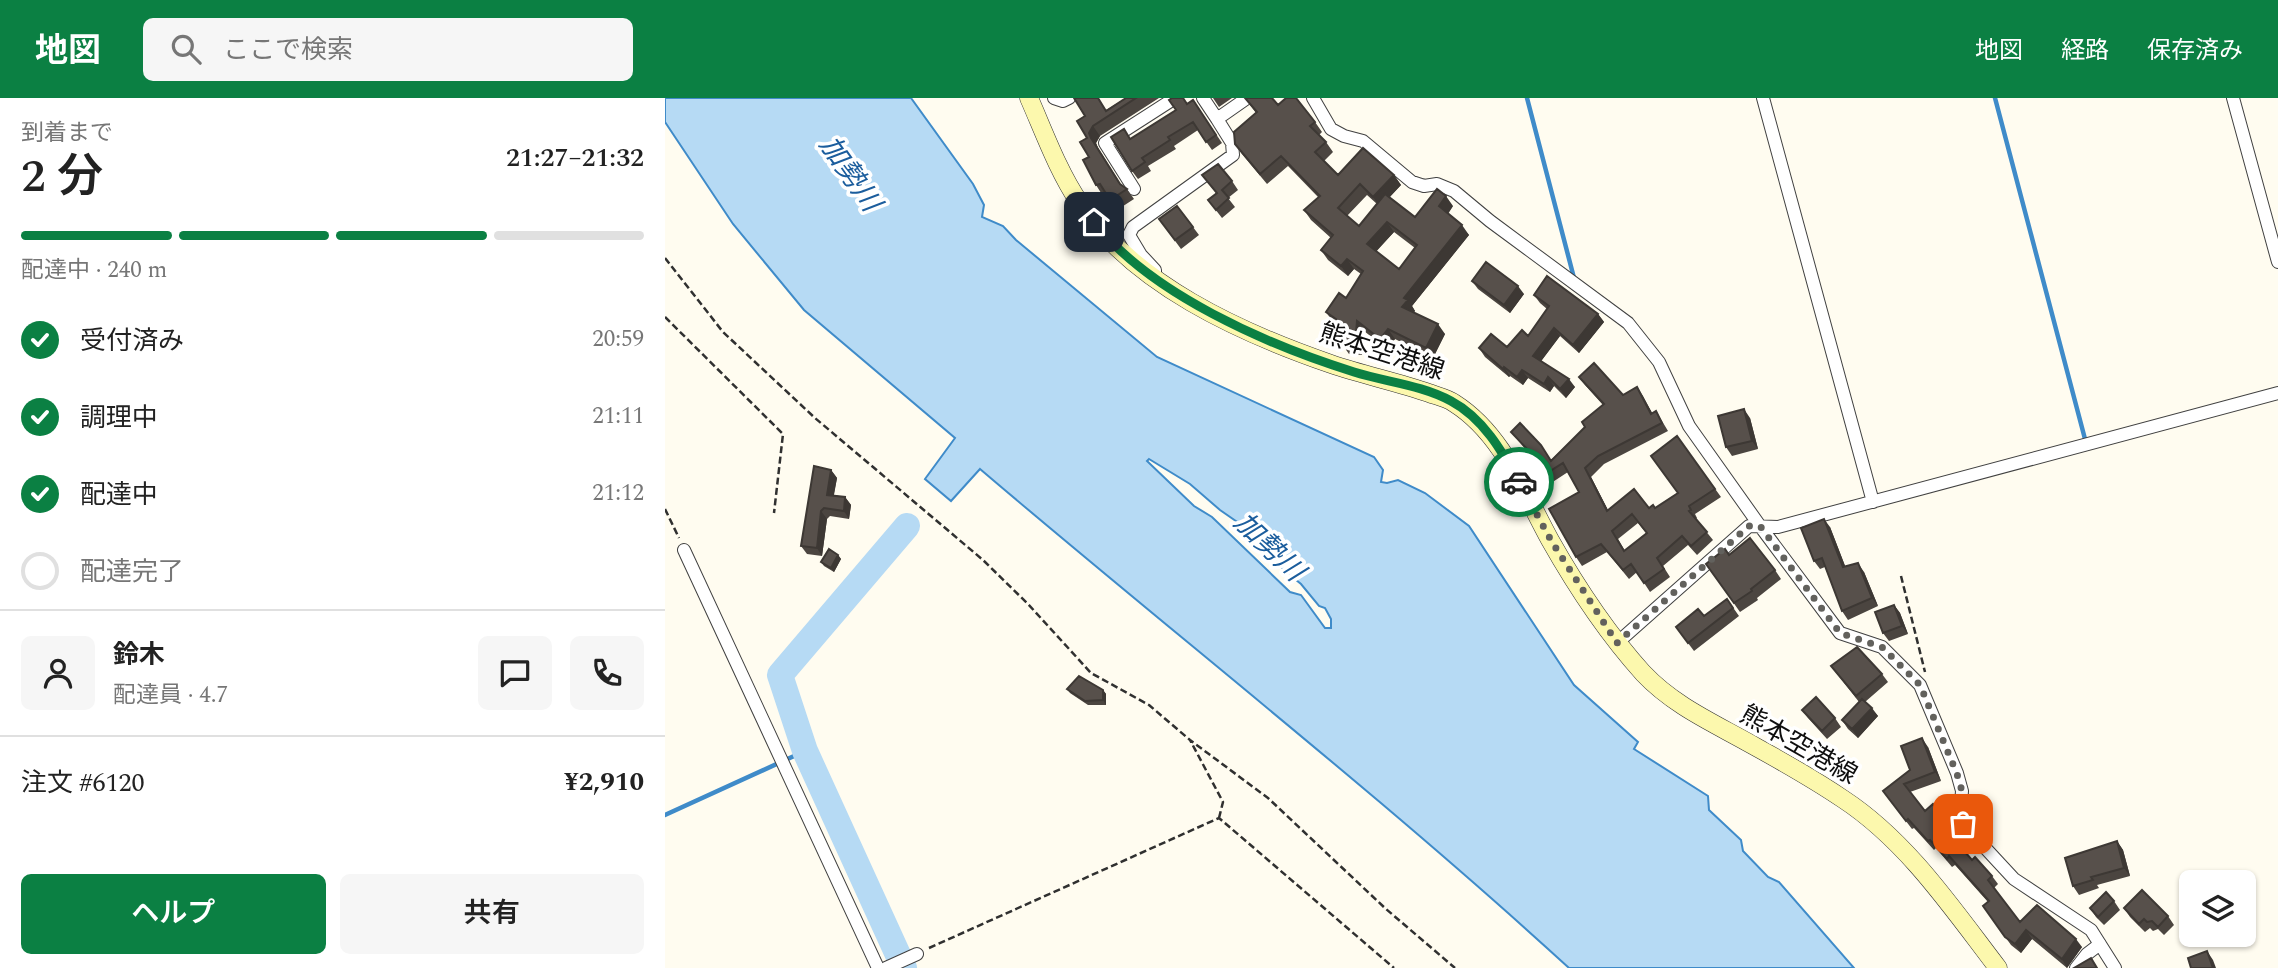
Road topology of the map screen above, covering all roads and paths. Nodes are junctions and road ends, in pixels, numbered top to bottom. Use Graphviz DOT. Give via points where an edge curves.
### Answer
graph roads {
  1 [pos="1029,98"];
  2 [pos="1054,98"];
  3 [pos="1069,98"];
  4 [pos="1175,98"];
  5 [pos="1203,98"];
  6 [pos="1247,98"];
  7 [pos="1313,98"];
  8 [pos="1763,98"];
  9 [pos="2233,98"];
  10 [pos="1217,120"];
  11 [pos="1134,189"];
  12 [pos="665,258"];
  13 [pos="2278,262"];
  14 [pos="1155,279"];
  15 [pos="665,317"];
  16 [pos="2278,393"];
  17 [pos="1873,502"];
  18 [pos="665,509"];
  19 [pos="774,513"];
  20 [pos="1760,526"];
  21 [pos="684,550"];
  22 [pos="1901,576"];
  23 [pos="1617,643"];
  24 [pos="1920,685"];
  25 [pos="1190,740"];
  26 [pos="1219,818"];
  27 [pos="2100,944"];
  28 [pos="917,954"];
  29 [pos="878,968"];
  30 [pos="886,968"];
  31 [pos="1394,968"];
  32 [pos="1455,968"];
  33 [pos="1998,968"];
  34 [pos="2076,968"];
  35 [pos="2115,968"];
  1 -- 14 [label="main road, 熊本空港線" via="1078,201 1111,243"];
  2 -- 3 [label="street"];
  4 -- 11 [label="street" via="1105,143"];
  5 -- 10 [label="street"];
  6 -- 10 [label="street"];
  7 -- 20 [label="street" via="1331,129 1363,141 1412,183 1437,184 1454,191 1628,323 1659,362 1689,426"];
  8 -- 17 [label="street"];
  9 -- 13 [label="street"];
  10 -- 14 [label="street" via="1232,143 1233,155 1133,227 1129,235 1155,270"];
  12 -- 25 [label="path" via="723,332 815,418 983,560 1091,673 1149,705"];
  14 -- 23 [label="main road, 熊本空港線" via="1211,312 1309,356 1452,401 1499,445 1552,542"];
  15 -- 19 [label="path" via="783,434"];
  16 -- 17 [label="street"];
  17 -- 20 [label="street" via="1778,527"];
  18 -- 21 [label="path"];
  20 -- 23 [label="street" via="1749,526"];
  20 -- 24 [label="street" via="1840,633 1882,647"];
  21 -- 29 [label="street"];
  22 -- 24 [label="path" via="1925,669"];
  23 -- 33 [label="main road, 熊本空港線" via="1662,692 1844,799 1897,842"];
  24 -- 27 [label="street" via="1957,774 1963,824 2014,879 2091,930"];
  25 -- 26 [label="path" via="1223,802"];
  25 -- 32 [label="path" via="1268,798"];
  26 -- 28 [label="path"];
  26 -- 31 [label="path"];
  27 -- 34 [label="street"];
  27 -- 35 [label="street"];
  28 -- 30 [label="street"];
}
